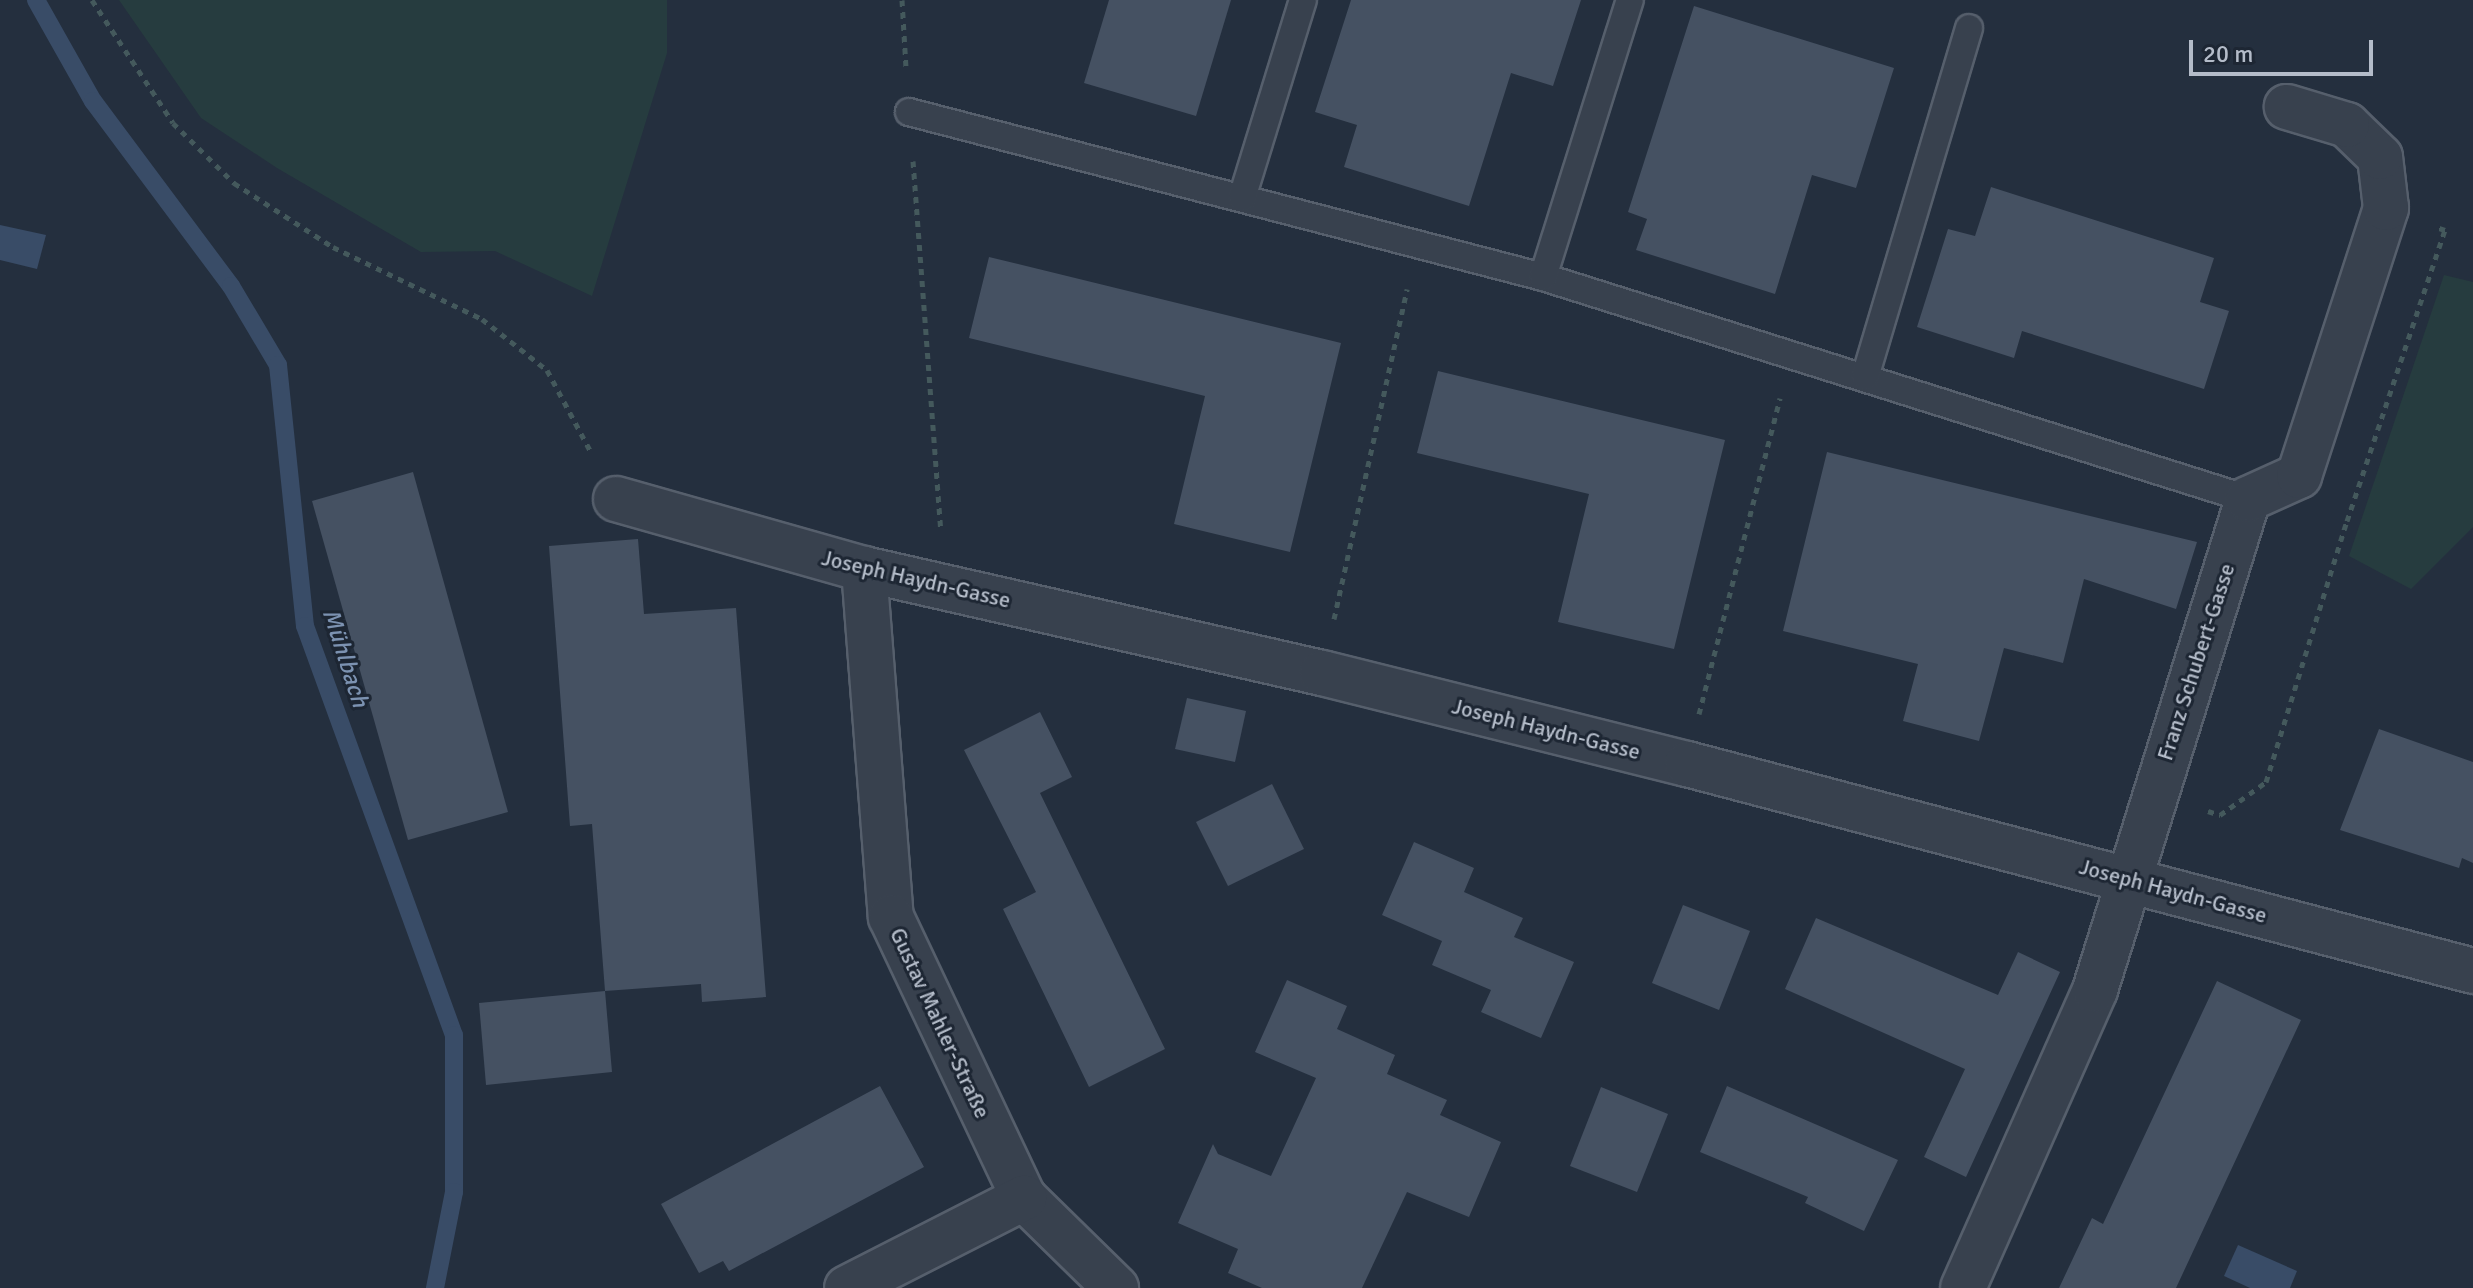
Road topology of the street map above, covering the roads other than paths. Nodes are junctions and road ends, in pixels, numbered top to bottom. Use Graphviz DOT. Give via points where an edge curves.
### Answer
graph roads {
  1 [pos="1303,0"];
  2 [pos="1630,0"];
  3 [pos="1969,28"];
  4 [pos="2287,107"];
  5 [pos="909,112"];
  6 [pos="1242,198"];
  7 [pos="1543,277"];
  8 [pos="1865,377"];
  9 [pos="616,499"];
  10 [pos="2248,499"];
  11 [pos="864,569"];
  12 [pos="2129,880"];
  13 [pos="2473,971"];
  14 [pos="1024,1198"];
  15 [pos="847,1288"];
  16 [pos="1116,1288"];
  17 [pos="1963,1288"];
  1 -- 6 [label="lane"];
  2 -- 7 [label="lane"];
  3 -- 8 [label="lane"];
  4 -- 10 [label="street" via="2347,125 2380,157 2386,208 2299,476"];
  5 -- 6 [label="lane"];
  6 -- 7 [label="lane"];
  7 -- 8 [label="lane"];
  8 -- 10 [label="lane"];
  9 -- 11 [label="street, Joseph Haydn-Gasse"];
  10 -- 12 [label="street, Franz Schubert-Gasse"];
  11 -- 12 [label="street, Joseph Haydn-Gasse" via="1322,673"];
  11 -- 14 [label="street, Gustav Mahler-Straße" via="891,917"];
  12 -- 13 [label="street, Joseph Haydn-Gasse"];
  12 -- 17 [label="street, Franz Schubert-Gasse" via="2095,990"];
  14 -- 15 [label="street"];
  14 -- 16 [label="street, Gustav Mahler-Straße"];
}
